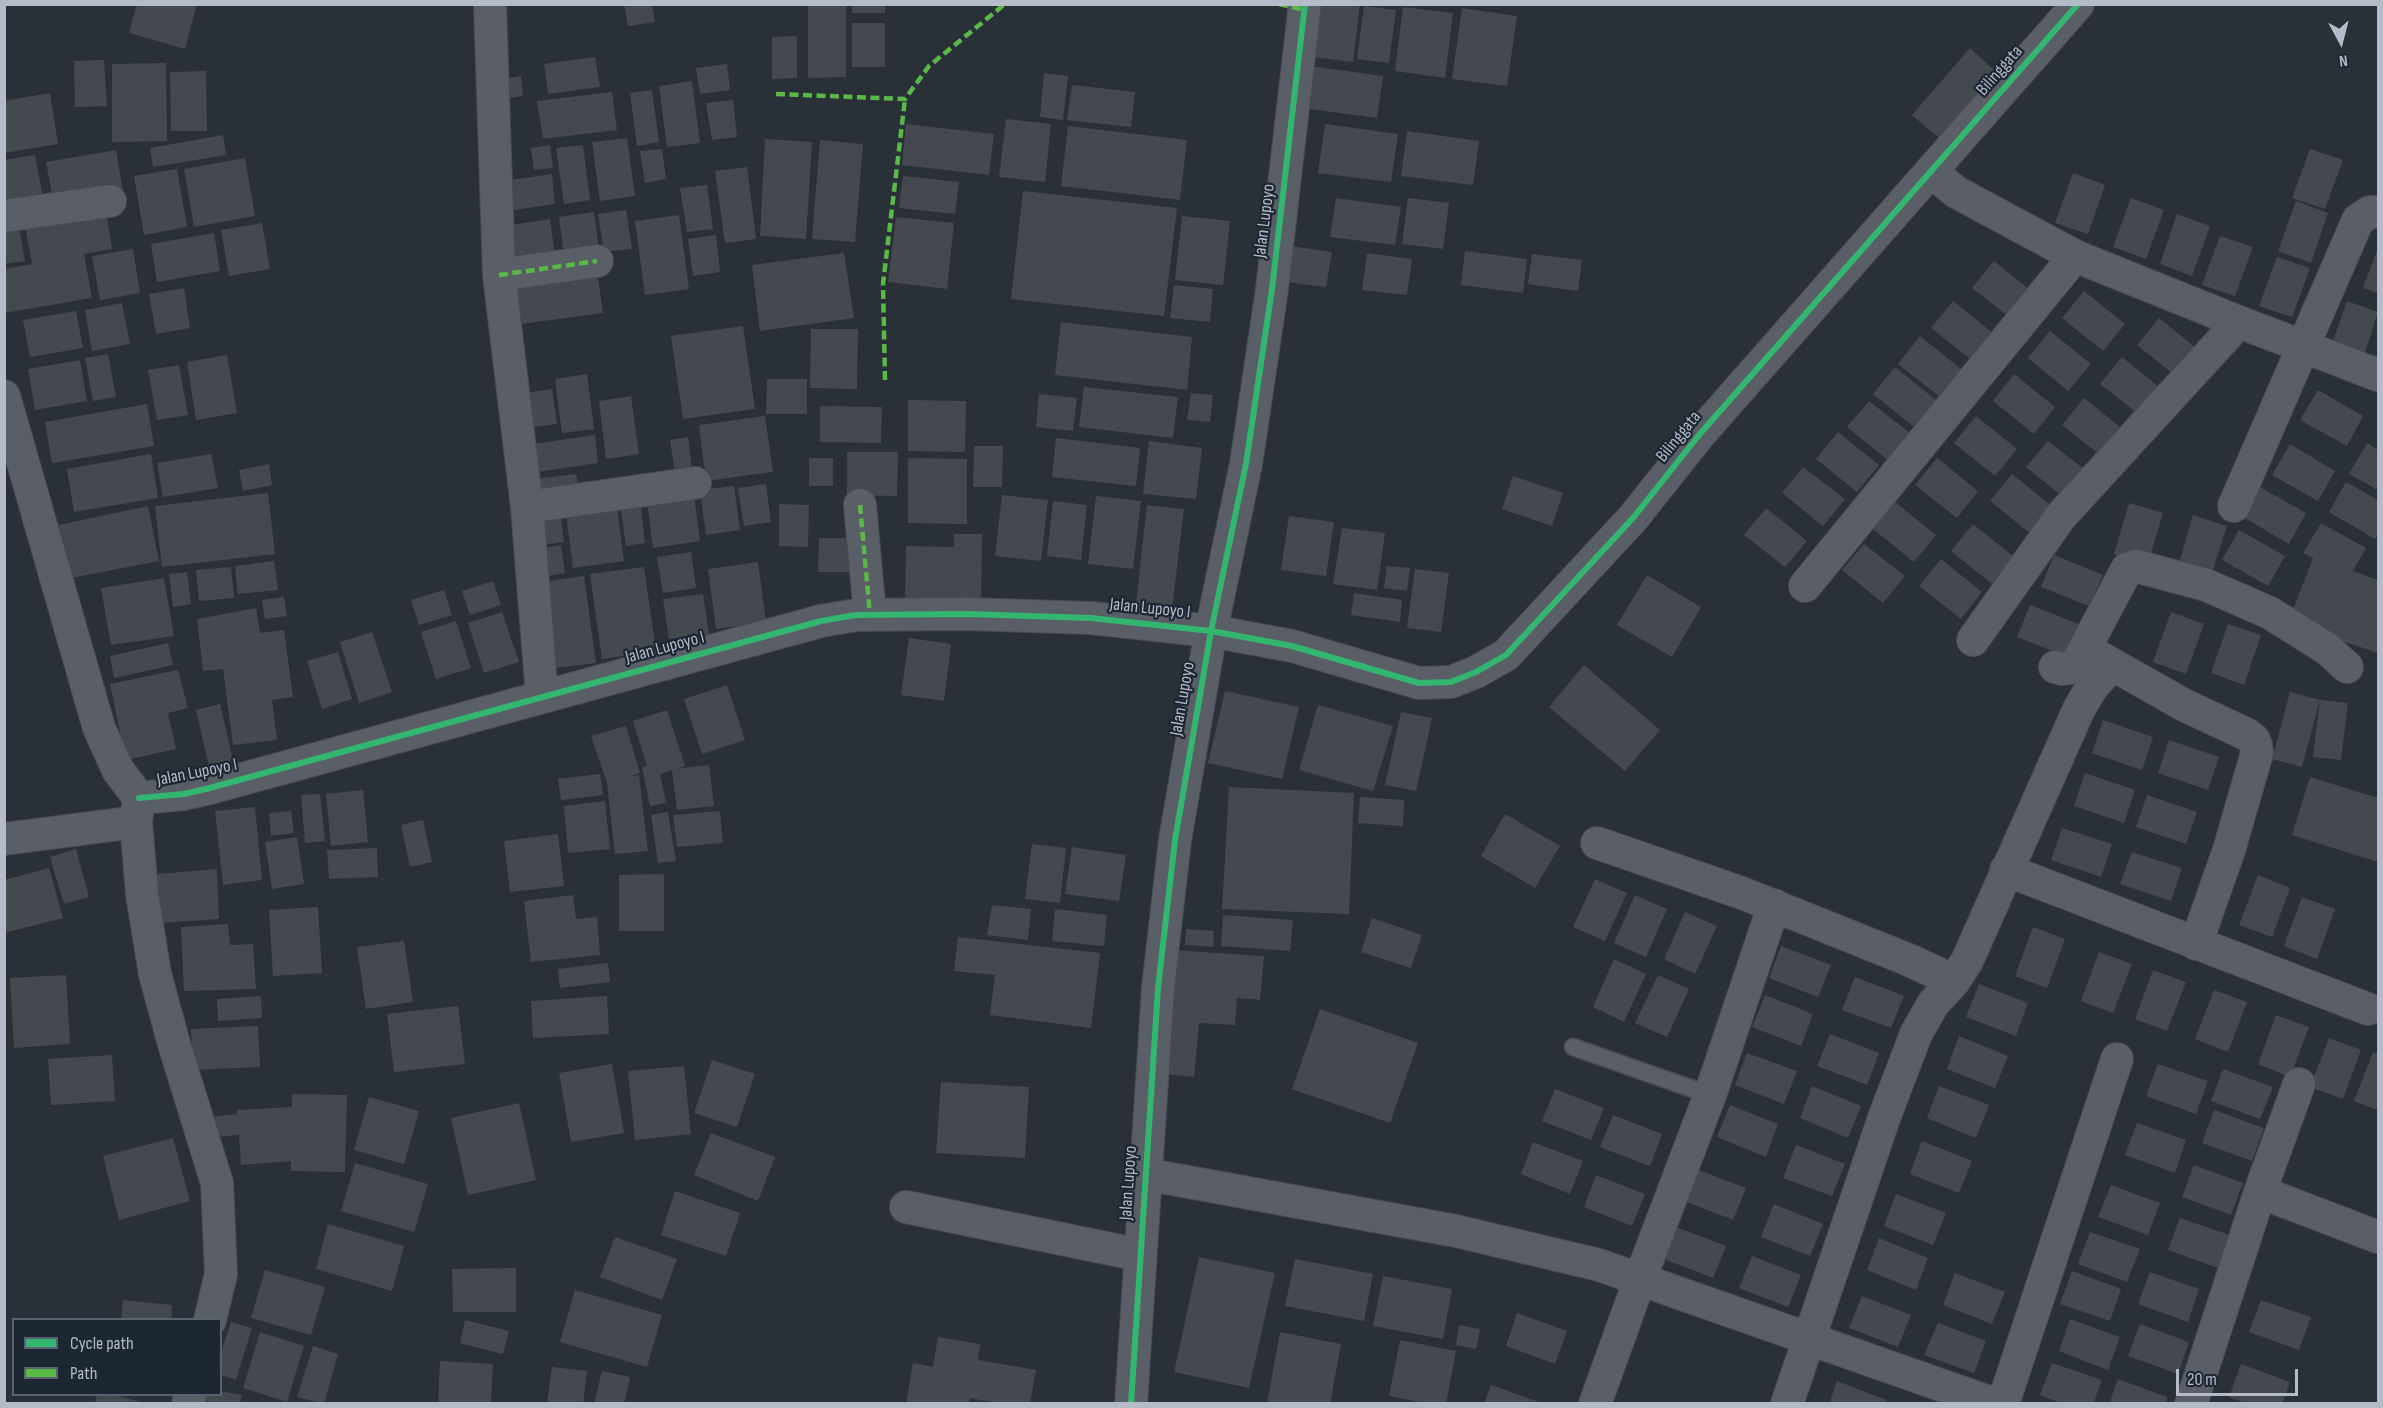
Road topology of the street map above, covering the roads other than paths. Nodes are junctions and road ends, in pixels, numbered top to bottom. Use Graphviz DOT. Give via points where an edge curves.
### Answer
graph roads {
  1 [pos="490,4"];
  2 [pos="1305,4"];
  3 [pos="2078,4"];
  4 [pos="1943,181"];
  5 [pos="110,201"];
  6 [pos="2379,212"];
  7 [pos="4,216"];
  8 [pos="2075,256"];
  9 [pos="597,261"];
  10 [pos="499,275"];
  11 [pos="2239,322"];
  12 [pos="2303,346"];
  13 [pos="2379,375"];
  14 [pos="4,396"];
  15 [pos="695,483"];
  16 [pos="860,505"];
  17 [pos="2234,506"];
  18 [pos="527,507"];
  19 [pos="1805,586"];
  20 [pos="870,615"];
  21 [pos="1211,631"];
  22 [pos="1973,640"];
  23 [pos="2098,657"];
  24 [pos="2055,667"];
  25 [pos="2347,667"];
  26 [pos="542,696"];
  27 [pos="137,810"];
  28 [pos="4,839"];
  29 [pos="1597,843"];
  30 [pos="2006,870"];
  31 [pos="1774,905"];
  32 [pos="2196,944"];
  33 [pos="1954,981"];
  34 [pos="2368,1009"];
  35 [pos="1574,1047"];
  36 [pos="2117,1059"];
  37 [pos="2299,1084"];
  38 [pos="1710,1095"];
  39 [pos="1145,1174"];
  40 [pos="2260,1192"];
  41 [pos="906,1207"];
  42 [pos="2379,1237"];
  43 [pos="1140,1255"];
  44 [pos="1640,1279"];
  45 [pos="210,1318"];
  46 [pos="1808,1339"];
  47 [pos="1131,1404"];
  48 [pos="1595,1404"];
  49 [pos="1787,1404"];
  50 [pos="1995,1404"];
  51 [pos="2003,1404"];
  52 [pos="2191,1404"];
  1 -- 10 [label="street"];
  2 -- 21 [label="street, Jalan Lupoyo" via="1272,289 1248,452"];
  3 -- 4 [label="street, Bilinggata"];
  4 -- 8 [label="street"];
  4 -- 21 [label="street, Bilinggata" via="1699,435 1633,518 1506,656 1451,682 1419,683 1292,646"];
  5 -- 7 [label="street"];
  6 -- 12 [label="street" via="2370,212 2358,220"];
  8 -- 11 [label="street"];
  8 -- 19 [label="street"];
  9 -- 10 [label="street"];
  10 -- 18 [label="street"];
  11 -- 12 [label="street"];
  11 -- 22 [label="street" via="2061,516"];
  12 -- 13 [label="street"];
  12 -- 17 [label="street"];
  14 -- 27 [label="street" via="99,728"];
  15 -- 18 [label="street"];
  16 -- 20 [label="street"];
  18 -- 26 [label="street"];
  20 -- 21 [label="street, Jalan Lupoyo I" via="1091,618"];
  20 -- 26 [label="street, Jalan Lupoyo I" via="821,621"];
  21 -- 39 [label="street, Jalan Lupoyo" via="1175,840 1158,988"];
  23 -- 24 [label="street" via="2070,668"];
  23 -- 25 [label="street" via="2127,569 2136,566 2206,585 2270,613 2326,648"];
  23 -- 30 [label="street" via="2092,687"];
  23 -- 32 [label="street" via="2247,735 2256,745 2229,850"];
  26 -- 27 [label="street, Jalan Lupoyo I"];
  27 -- 28 [label="street, Jalan Lupoyo I"];
  27 -- 45 [label="street" via="142,894 155,974 217,1183 221,1274"];
  29 -- 31 [label="street"];
  30 -- 32 [label="street"];
  30 -- 33 [label="street" via="1967,961"];
  31 -- 33 [label="street"];
  31 -- 38 [label="street"];
  32 -- 34 [label="street"];
  33 -- 46 [label="street" via="1933,1004 1916,1034"];
  35 -- 38 [label="lane"];
  36 -- 51 [label="street"];
  37 -- 40 [label="street"];
  38 -- 44 [label="street"];
  39 -- 43 [label="street, Jalan Lupoyo"];
  39 -- 44 [label="street" via="1456,1231 1599,1265"];
  40 -- 42 [label="street"];
  40 -- 52 [label="street"];
  41 -- 43 [label="street"];
  43 -- 47 [label="street, Jalan Lupoyo"];
  44 -- 46 [label="street"];
  44 -- 48 [label="street"];
  46 -- 49 [label="street"];
  46 -- 50 [label="street"];
}
